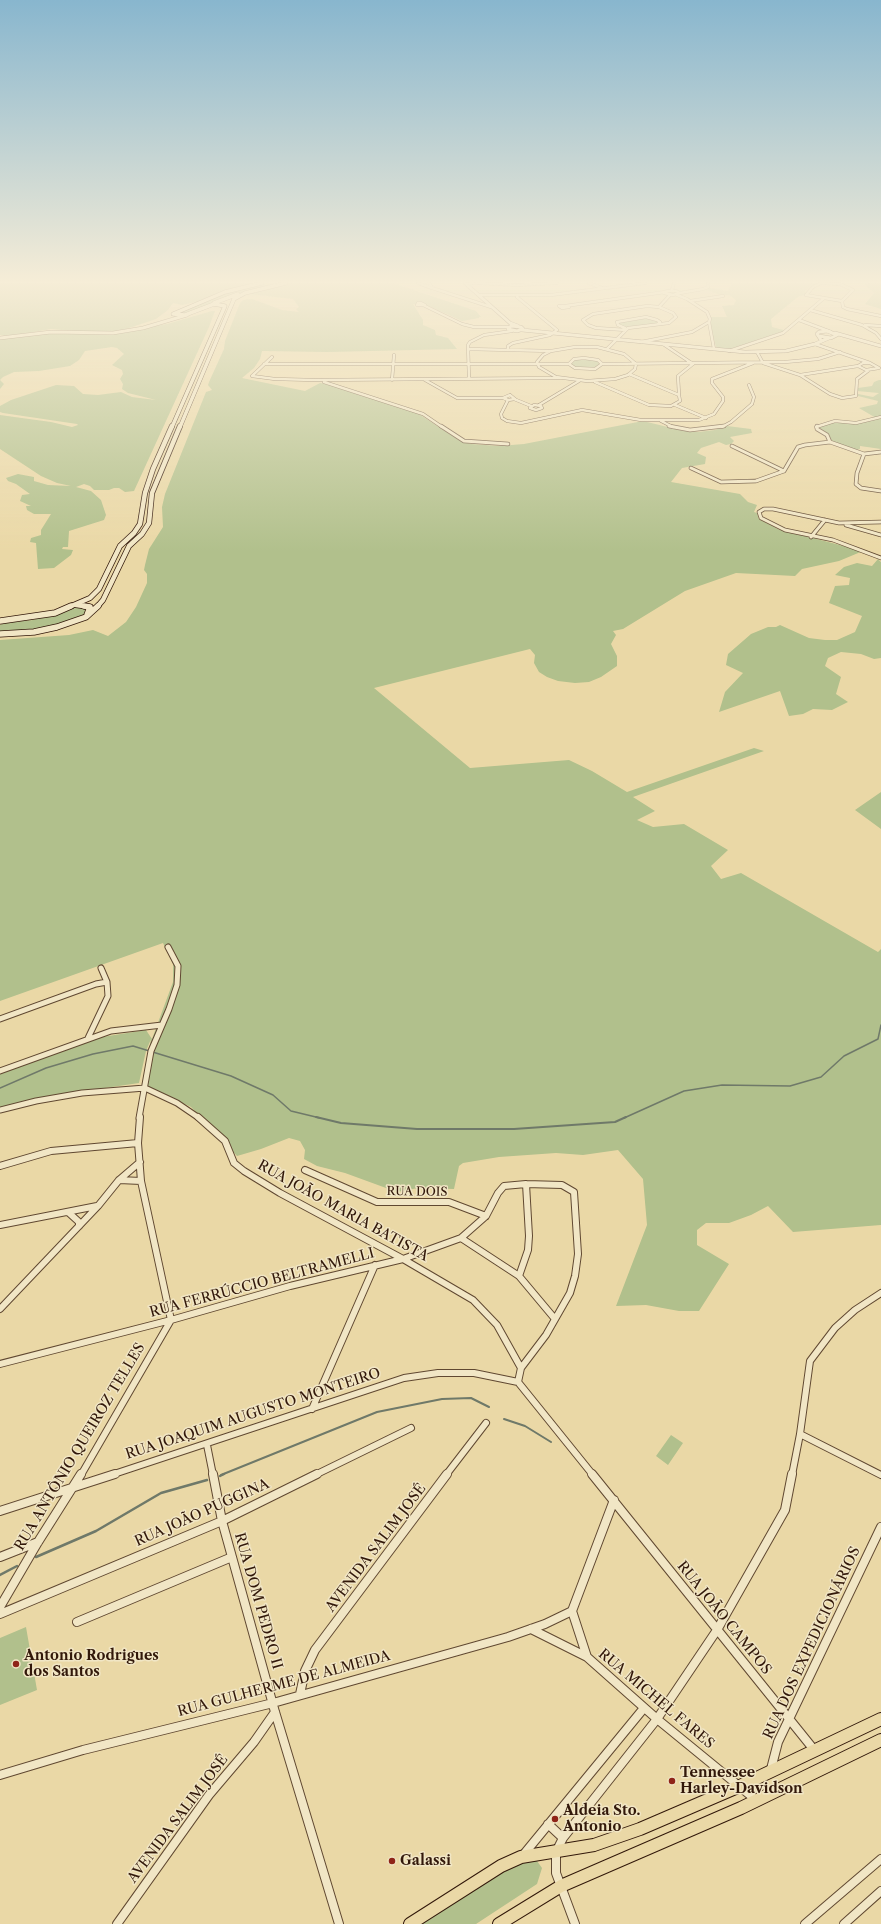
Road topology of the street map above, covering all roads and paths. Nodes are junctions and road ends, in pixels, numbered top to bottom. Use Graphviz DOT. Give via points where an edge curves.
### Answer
graph roads {
  1 [pos="195,373"];
  2 [pos="202,373"];
  3 [pos="253,373"];
  4 [pos="393,373"];
  5 [pos="469,373"];
  6 [pos="548,373"];
  7 [pos="682,373"];
  8 [pos="726,373"];
  9 [pos="791,373"];
  10 [pos="819,373"];
  11 [pos="865,373"];
  12 [pos="629,374"];
  13 [pos="800,376"];
  14 [pos="560,378"];
  15 [pos="469,379"];
  16 [pos="314,380"];
  17 [pos="333,380"];
  18 [pos="392,380"];
  19 [pos="425,380"];
  20 [pos="580,381"];
  21 [pos="594,381"];
  22 [pos="332,384"];
  23 [pos="749,385"];
  24 [pos="679,390"];
  25 [pos="670,391"];
  26 [pos="679,395"];
  27 [pos="503,398"];
  28 [pos="514,399"];
  29 [pos="508,400"];
  30 [pos="675,405"];
  31 [pos="881,417"];
  32 [pos="706,418"];
  33 [pos="660,420"];
  34 [pos="830,442"];
  35 [pos="508,444"];
  36 [pos="732,446"];
  37 [pos="881,452"];
  38 [pos="864,454"];
  39 [pos="691,468"];
  40 [pos="784,471"];
  41 [pos="881,491"];
  42 [pos="825,520"];
  43 [pos="881,522"];
  44 [pos="839,523"];
  45 [pos="881,535"];
  46 [pos="811,537"];
  47 [pos="881,559"];
  48 [pos="73,605"];
  49 [pos="86,617"];
  50 [pos="8,620"];
  51 [pos="0,621"];
  52 [pos="0,625"];
  53 [pos="0,633"];
  54 [pos="168,947"];
  55 [pos="101,968"];
  56 [pos="107,982"];
  57 [pos="0,1019"];
  58 [pos="162,1025"];
  59 [pos="88,1038"];
  60 [pos="0,1071"];
  61 [pos="144,1088"];
  62 [pos="0,1110"];
  63 [pos="138,1143"];
  64 [pos="140,1162"];
  65 [pos="0,1166"];
  66 [pos="304,1170"];
  67 [pos="119,1180"];
  68 [pos="141,1182"];
  69 [pos="526,1184"];
  70 [pos="98,1206"];
  71 [pos="68,1212"];
  72 [pos="486,1216"];
  73 [pos="0,1224"];
  74 [pos="79,1226"];
  75 [pos="462,1238"];
  76 [pos="403,1259"];
  77 [pos="375,1265"];
  78 [pos="519,1276"];
  79 [pos="881,1293"];
  80 [pos="0,1309"];
  81 [pos="555,1319"];
  82 [pos="171,1320"];
  83 [pos="0,1364"];
  84 [pos="521,1368"];
  85 [pos="518,1382"];
  86 [pos="312,1409"];
  87 [pos="486,1423"];
  88 [pos="411,1428"];
  89 [pos="800,1434"];
  90 [pos="206,1445"];
  91 [pos="881,1475"];
  92 [pos="74,1487"];
  93 [pos="614,1500"];
  94 [pos="0,1511"];
  95 [pos="222,1521"];
  96 [pos="881,1527"];
  97 [pos="38,1542"];
  98 [pos="0,1556"];
  99 [pos="232,1557"];
  100 [pos="0,1608"];
  101 [pos="572,1611"];
  102 [pos="0,1614"];
  103 [pos="76,1622"];
  104 [pos="531,1629"];
  105 [pos="717,1630"];
  106 [pos="587,1657"];
  107 [pos="300,1694"];
  108 [pos="273,1702"];
  109 [pos="644,1708"];
  110 [pos="275,1712"];
  111 [pos="657,1719"];
  112 [pos="881,1719"];
  113 [pos="789,1720"];
  114 [pos="881,1740"];
  115 [pos="816,1751"];
  116 [pos="770,1772"];
  117 [pos="0,1775"];
  118 [pos="740,1786"];
  119 [pos="757,1800"];
  120 [pos="548,1824"];
  121 [pos="563,1838"];
  122 [pos="556,1852"];
  123 [pos="522,1857"];
  124 [pos="881,1859"];
  125 [pos="561,1886"];
  126 [pos="881,1891"];
  127 [pos="117,1924"];
  128 [pos="339,1924"];
  129 [pos="410,1924"];
  130 [pos="499,1924"];
  131 [pos="575,1924"];
  132 [pos="805,1924"];
  133 [pos="844,1924"];
  1 -- 48 [label="main road" via="144,493 140,524 120,546 99,589 90,598"];
  2 -- 49 [label="main road" via="150,501 149,523 129,546 103,600"];
  3 -- 16 [label="street" via="254,377 269,379"];
  4 -- 18 [label="street"];
  5 -- 15 [label="street"];
  6 -- 14 [label="street"];
  7 -- 24 [label="street" via="678,376"];
  8 -- 32 [label="street" via="712,379 723,401 714,414"];
  9 -- 13 [label="street"];
  10 -- 13 [label="street"];
  11 -- 13 [label="street" via="857,379 856,396 847,398 830,394"];
  12 -- 21 [label="street" via="615,379"];
  12 -- 25 [label="street"];
  14 -- 15 [label="street"];
  14 -- 20 [label="street"];
  15 -- 19 [label="street"];
  16 -- 17 [label="street"];
  16 -- 22 [label="street"];
  17 -- 18 [label="street"];
  17 -- 22 [label="street"];
  18 -- 19 [label="street"];
  19 -- 27 [label="street" via="457,398"];
  20 -- 21 [label="street"];
  20 -- 28 [label="street" via="539,405 542,407 538,410 531,409 531,406"];
  21 -- 30 [label="street" via="648,404"];
  22 -- 35 [label="street" via="423,414 464,441"];
  23 -- 33 [label="street" via="754,397 752,404 722,427 690,430 669,426"];
  24 -- 25 [label="street"];
  24 -- 26 [label="street"];
  25 -- 26 [label="street"];
  26 -- 30 [label="street" via="680,401"];
  27 -- 28 [label="street" via="510,395 515,397"];
  27 -- 29 [label="street"];
  28 -- 29 [label="street"];
  29 -- 33 [label="street" via="501,416 513,422 531,422 582,410 630,419"];
  30 -- 32 [label="street"];
  31 -- 34 [label="street" via="856,423 834,421 816,426 827,435"];
  32 -- 33 [label="street"];
  34 -- 38 [label="street"];
  34 -- 40 [label="street" via="798,447"];
  36 -- 40 [label="street"];
  37 -- 38 [label="street"];
  38 -- 41 [label="street" via="856,484 861,488"];
  39 -- 40 [label="street" via="714,480 730,483 756,481"];
  42 -- 44 [label="street"];
  42 -- 46 [label="street"];
  42 -- 46 [label="street" via="769,509 759,512 767,522"];
  43 -- 44 [label="street"];
  44 -- 45 [label="street"];
  46 -- 47 [label="street" via="833,540"];
  48 -- 49 [label="main road" via="90,607 91,610"];
  48 -- 50 [label="main road" via="55,613"];
  49 -- 53 [label="main road" via="47,630"];
  50 -- 51 [label="main road"];
  50 -- 52 [label="main road"];
  54 -- 58 [label="street" via="178,966 177,985"];
  55 -- 56 [label="street"];
  56 -- 57 [label="street"];
  56 -- 59 [label="street" via="108,996"];
  58 -- 59 [label="street" via="112,1031"];
  58 -- 61 [label="street" via="151,1051"];
  59 -- 60 [label="street"];
  61 -- 62 [label="street" via="82,1093"];
  61 -- 63 [label="street"];
  61 -- 76 [label="street, RUA JOÃO MARIA BATISTA" via="177,1103 205,1122 225,1141 234,1163 244,1171"];
  63 -- 64 [label="street"];
  63 -- 65 [label="street" via="51,1151"];
  64 -- 67 [label="street"];
  64 -- 68 [label="street"];
  66 -- 72 [label="street, RUA DOIS" via="377,1202 449,1202"];
  67 -- 68 [label="street"];
  67 -- 70 [label="street"];
  68 -- 82 [label="street"];
  69 -- 72 [label="street, RUA FERRÚCCIO BELTRAMELLI" via="504,1186"];
  69 -- 78 [label="street" via="528,1250"];
  69 -- 81 [label="street" via="562,1185 574,1192 578,1254 570,1293"];
  70 -- 71 [label="street"];
  70 -- 74 [label="street"];
  71 -- 73 [label="street"];
  71 -- 74 [label="street" via="79,1222"];
  72 -- 75 [label="street, RUA FERRÚCCIO BELTRAMELLI"];
  74 -- 80 [label="street"];
  75 -- 76 [label="street, RUA FERRÚCCIO BELTRAMELLI"];
  75 -- 78 [label="street"];
  76 -- 77 [label="street, RUA FERRÚCCIO BELTRAMELLI"];
  76 -- 84 [label="street, RUA JOÃO MARIA BATISTA" via="473,1300 497,1325"];
  77 -- 82 [label="street, RUA FERRÚCCIO BELTRAMELLI"];
  77 -- 86 [label="street"];
  78 -- 81 [label="street"];
  79 -- 89 [label="street" via="855,1310 835,1328 810,1361"];
  81 -- 84 [label="street"];
  82 -- 83 [label="street, RUA FERRÚCCIO BELTRAMELLI"];
  82 -- 92 [label="street, RUA ANTÔNIO QUEIROZ TELLES"];
  84 -- 85 [label="street"];
  85 -- 86 [label="street, RUA JOAQUIM AUGUSTO MONTEIRO" via="474,1373 438,1373 404,1378"];
  85 -- 93 [label="street"];
  86 -- 90 [label="street, RUA JOAQUIM AUGUSTO MONTEIRO"];
  87 -- 107 [label="street, AVENIDA SALIM JOSÉ" via="316,1650 305,1671"];
  88 -- 95 [label="street, RUA JOÃO PUGGINA"];
  89 -- 91 [label="street"];
  89 -- 105 [label="street" via="785,1510"];
  90 -- 92 [label="street, RUA JOAQUIM AUGUSTO MONTEIRO"];
  90 -- 95 [label="street, RUA DOM PEDRO II"];
  92 -- 94 [label="street, RUA JOAQUIM AUGUSTO MONTEIRO"];
  92 -- 97 [label="street, RUA ANTÔNIO QUEIROZ TELLES"];
  93 -- 101 [label="street"];
  93 -- 105 [label="street, RUA JOÃO CAMPOS"];
  95 -- 99 [label="street, RUA DOM PEDRO II"];
  95 -- 102 [label="street, RUA JOÃO PUGGINA"];
  96 -- 113 [label="street, RUA DOS EXPEDICIONÁRIOS"];
  97 -- 98 [label="street"];
  97 -- 100 [label="street, RUA ANTÔNIO QUEIROZ TELLES"];
  99 -- 103 [label="street"];
  99 -- 108 [label="street, RUA DOM PEDRO II"];
  101 -- 104 [label="street, RUA GULHERME DE ALMEIDA"];
  101 -- 106 [label="street"];
  104 -- 106 [label="street, RUA MICHEL FARES"];
  104 -- 107 [label="street, RUA GULHERME DE ALMEIDA"];
  105 -- 111 [label="street"];
  105 -- 113 [label="street, RUA JOÃO CAMPOS"];
  106 -- 109 [label="street, RUA MICHEL FARES"];
  107 -- 108 [label="street, RUA GULHERME DE ALMEIDA"];
  108 -- 110 [label="street, RUA DOM PEDRO II"];
  108 -- 117 [label="street, RUA GULHERME DE ALMEIDA" via="83,1750"];
  109 -- 111 [label="street, RUA MICHEL FARES"];
  109 -- 120 [label="street"];
  110 -- 127 [label="street, AVENIDA SALIM JOSÉ" via="254,1742 209,1795"];
  110 -- 128 [label="street, RUA DOM PEDRO II"];
  111 -- 118 [label="street, RUA MICHEL FARES"];
  111 -- 121 [label="street"];
  112 -- 115 [label="main road"];
  113 -- 115 [label="street, RUA JOÃO CAMPOS"];
  113 -- 116 [label="street, RUA DOS EXPEDICIONÁRIOS" via="778,1742"];
  114 -- 119 [label="main road"];
  115 -- 116 [label="main road"];
  116 -- 118 [label="main road"];
  118 -- 119 [label="street, RUA MICHEL FARES"];
  118 -- 122 [label="main road" via="640,1829 594,1845"];
  119 -- 125 [label="main road"];
  120 -- 121 [label="street"];
  120 -- 123 [label="street"];
  121 -- 122 [label="street"];
  122 -- 123 [label="main road"];
  122 -- 125 [label="street" via="554,1865"];
  123 -- 129 [label="main road" via="501,1866"];
  124 -- 132 [label="street"];
  125 -- 130 [label="main road"];
  125 -- 131 [label="street"];
  126 -- 133 [label="street"];
}
